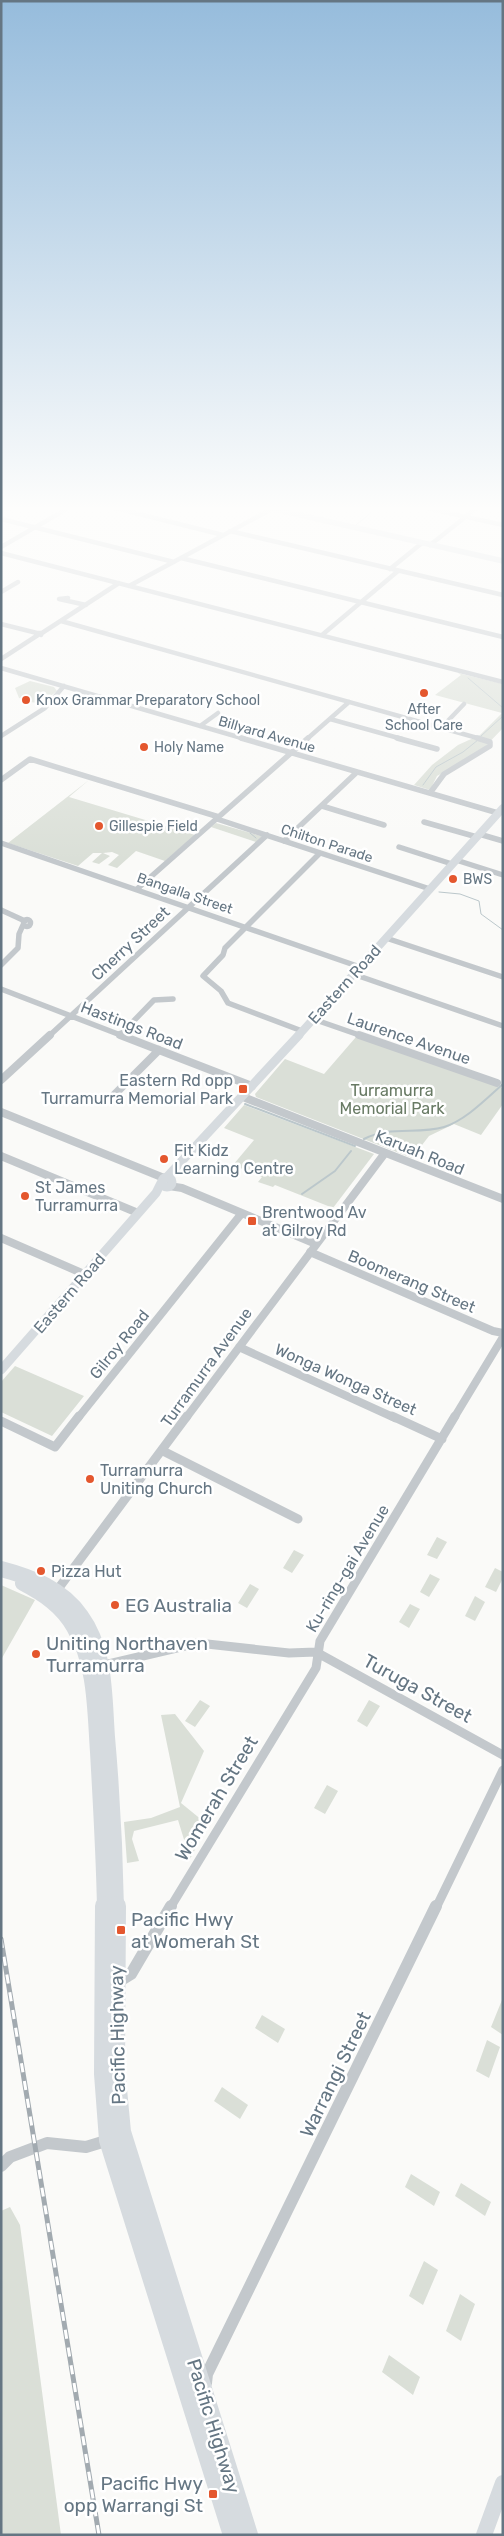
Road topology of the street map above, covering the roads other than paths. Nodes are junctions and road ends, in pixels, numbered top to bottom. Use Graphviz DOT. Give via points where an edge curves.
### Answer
graph roads {
  1 [pos="6,625"];
  2 [pos="54,625"];
  3 [pos="76,625"];
  4 [pos="284,625"];
  5 [pos="333,625"];
  6 [pos="456,625"];
  7 [pos="39,634"];
  8 [pos="322,635"];
  9 [pos="503,637"];
  10 [pos="1,659"];
  11 [pos="1,668"];
  12 [pos="503,682"];
  13 [pos="64,686"];
  14 [pos="349,702"];
  15 [pos="464,704"];
  16 [pos="218,713"];
  17 [pos="330,719"];
  18 [pos="200,726"];
  19 [pos="442,727"];
  20 [pos="1,736"];
  21 [pos="437,749"];
  22 [pos="292,753"];
  23 [pos="357,772"];
  24 [pos="1,780"];
  25 [pos="430,793"];
  26 [pos="322,806"];
  27 [pos="500,810"];
  28 [pos="218,818"];
  29 [pos="424,822"];
  30 [pos="384,825"];
  31 [pos="267,835"];
  32 [pos="478,835"];
  33 [pos="284,841"];
  34 [pos="503,842"];
  35 [pos="1,843"];
  36 [pos="399,847"];
  37 [pos="320,853"];
  38 [pos="454,862"];
  39 [pos="503,875"];
  40 [pos="137,889"];
  41 [pos="430,889"];
  42 [pos="189,907"];
  43 [pos="1,910"];
  44 [pos="246,927"];
  45 [pos="386,938"];
  46 [pos="1,965"];
  47 [pos="360,966"];
  48 [pos="353,974"];
  49 [pos="503,977"];
  50 [pos="1,989"];
  51 [pos="172,999"];
  52 [pos="71,1016"];
  53 [pos="313,1019"];
  54 [pos="503,1026"];
  55 [pos="302,1031"];
  56 [pos="120,1035"];
  57 [pos="159,1050"];
  58 [pos="1,1080"];
  59 [pos="497,1083"];
  60 [pos="252,1086"];
  61 [pos="114,1095"];
  62 [pos="243,1097"];
  63 [pos="1,1112"];
  64 [pos="384,1153"];
  65 [pos="1,1156"];
  66 [pos="165,1183"];
  67 [pos="502,1197"];
  68 [pos="138,1213"];
  69 [pos="242,1214"];
  70 [pos="1,1238"];
  71 [pos="316,1244"];
  72 [pos="310,1252"];
  73 [pos="84,1274"];
  74 [pos="503,1335"];
  75 [pos="239,1347"];
  76 [pos="1,1370"];
  77 [pos="1,1421"];
  78 [pos="442,1438"];
  79 [pos="163,1451"];
  80 [pos="298,1519"];
  81 [pos="1,1569"];
  82 [pos="1,1577"];
  83 [pos="53,1595"];
  84 [pos="316,1652"];
  85 [pos="100,1666"];
  86 [pos="503,1755"];
  87 [pos="502,1772"];
  88 [pos="138,1960"];
  89 [pos="116,1961"];
  90 [pos="124,1979"];
  91 [pos="109,2140"];
  92 [pos="1,2166"];
  93 [pos="204,2394"];
  94 [pos="503,2483"];
  95 [pos="233,2535"];
  96 [pos="248,2535"];
  97 [pos="484,2535"];
  1 -- 7 [label="street"];
  2 -- 7 [label="street"];
  3 -- 14 [label="street"];
  4 -- 8 [label="street"];
  5 -- 8 [label="street"];
  6 -- 9 [label="street"];
  7 -- 10 [label="street"];
  8 -- 12 [label="street"];
  11 -- 13 [label="street, Billyard Avenue"];
  13 -- 18 [label="street, Billyard Avenue"];
  13 -- 20 [label="street" via="46,708"];
  14 -- 17 [label="street"];
  14 -- 19 [label="street"];
  15 -- 19 [label="street"];
  16 -- 18 [label="street"];
  17 -- 21 [label="street"];
  17 -- 22 [label="street"];
  18 -- 22 [label="street, Billyard Avenue"];
  19 -- 25 [label="street" via="488,741 490,746 441,777"];
  22 -- 23 [label="street, Billyard Avenue"];
  22 -- 28 [label="street"];
  23 -- 25 [label="street, Billyard Avenue"];
  23 -- 26 [label="street"];
  24 -- 28 [label="street, Chilton Parade" via="30,759"];
  25 -- 27 [label="street, Billyard Avenue"];
  26 -- 30 [label="street"];
  26 -- 33 [label="street"];
  27 -- 32 [label="main road, Eastern Road"];
  28 -- 31 [label="street, Chilton Parade"];
  28 -- 40 [label="street"];
  29 -- 32 [label="street"];
  31 -- 33 [label="street, Chilton Parade"];
  31 -- 42 [label="street, Cherry Street"];
  32 -- 34 [label="street"];
  32 -- 38 [label="main road, Eastern Road"];
  33 -- 37 [label="street, Chilton Parade"];
  35 -- 40 [label="street, Bangalla Street"];
  36 -- 38 [label="street"];
  37 -- 41 [label="street, Chilton Parade"];
  37 -- 44 [label="street"];
  38 -- 39 [label="street"];
  38 -- 41 [label="main road, Eastern Road"];
  40 -- 42 [label="street, Bangalla Street"];
  41 -- 45 [label="main road, Eastern Road"];
  42 -- 44 [label="street, Bangalla Street"];
  42 -- 52 [label="street, Cherry Street"];
  43 -- 46 [label="street" via="29,923 19,934 19,950"];
  44 -- 47 [label="street, Bangalla Street"];
  44 -- 55 [label="street" via="225,948 203,978 218,988 233,1005"];
  45 -- 47 [label="main road, Eastern Road"];
  45 -- 49 [label="street"];
  47 -- 48 [label="main road, Eastern Road"];
  48 -- 53 [label="main road, Eastern Road"];
  48 -- 54 [label="street"];
  50 -- 52 [label="street, Hastings Road"];
  51 -- 56 [label="street" via="154,1000"];
  52 -- 56 [label="street, Hastings Road"];
  52 -- 58 [label="street, Cherry Street"];
  53 -- 55 [label="main road, Eastern Road"];
  53 -- 59 [label="street, Laurence Avenue"];
  55 -- 60 [label="main road, Eastern Road"];
  56 -- 57 [label="street, Hastings Road"];
  57 -- 60 [label="street, Hastings Road"];
  57 -- 61 [label="street"];
  60 -- 62 [label="main road, Eastern Road"];
  62 -- 64 [label="street, Karuah Road"];
  62 -- 66 [label="main road, Eastern Road"];
  63 -- 66 [label="street"];
  64 -- 67 [label="street, Karuah Road"];
  64 -- 71 [label="street, Turramurra Avenue"];
  65 -- 68 [label="street"];
  66 -- 68 [label="main road, Eastern Road"];
  66 -- 69 [label="street"];
  68 -- 73 [label="main road, Eastern Road"];
  69 -- 71 [label="street"];
  69 -- 77 [label="street, Gilroy Road" via="55,1447"];
  70 -- 73 [label="street"];
  71 -- 72 [label="street, Turramurra Avenue"];
  72 -- 74 [label="street, Boomerang Street"];
  72 -- 75 [label="street, Turramurra Avenue"];
  73 -- 76 [label="main road, Eastern Road"];
  74 -- 78 [label="street, Ku-ring-gai Avenue"];
  75 -- 78 [label="street, Wonga Wonga Street"];
  75 -- 79 [label="street, Turramurra Avenue"];
  78 -- 84 [label="street, Ku-ring-gai Avenue"];
  79 -- 80 [label="street"];
  79 -- 83 [label="street, Turramurra Avenue"];
  81 -- 83 [label="highway, Pacific Highway" via="29,1576"];
  82 -- 83 [label="highway, Pacific Highway"];
  83 -- 85 [label="highway, Pacific Highway" via="72,1605 88,1628"];
  83 -- 91 [label="highway, Pacific Highway" via="82,1640 90,1665 104,1850 106,1967 102,2064"];
  84 -- 85 [label="street, Ku-ring-gai Avenue" via="289,1653 198,1643"];
  84 -- 86 [label="street, Turuga Street"];
  84 -- 88 [label="street, Womerah Street" via="316,1668"];
  85 -- 89 [label="highway, Pacific Highway" via="116,1838"];
  87 -- 93 [label="street, Warrangi Street" via="208,2374"];
  88 -- 89 [label="street"];
  88 -- 90 [label="street, Womerah Street"];
  89 -- 90 [label="highway, Pacific Highway"];
  90 -- 93 [label="highway, Pacific Highway" via="117,2100 121,2132"];
  91 -- 92 [label="street" via="86,2147 47,2143 18,2153"];
  91 -- 95 [label="highway, Pacific Highway"];
  93 -- 96 [label="highway, Pacific Highway"];
  94 -- 97 [label="main road"];
}
